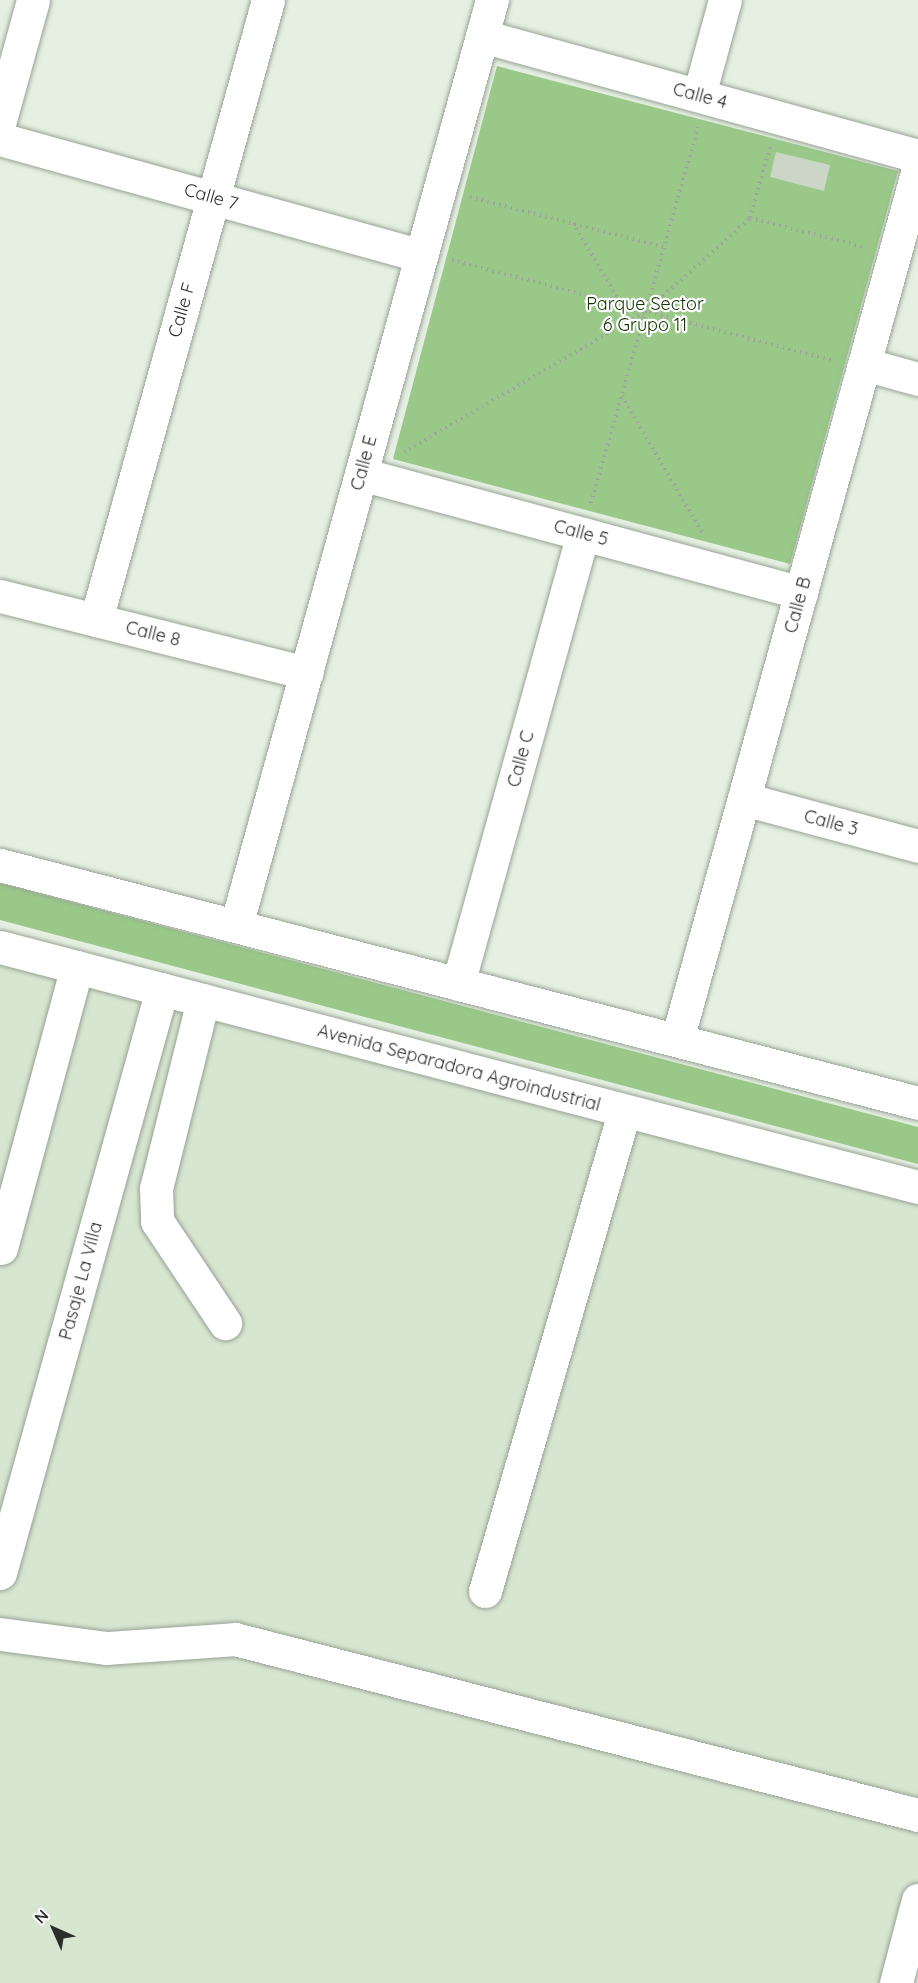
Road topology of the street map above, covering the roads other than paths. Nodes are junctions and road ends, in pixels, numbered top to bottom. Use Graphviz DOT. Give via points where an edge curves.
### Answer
graph roads {
  1 [pos="33,0"];
  2 [pos="268,0"];
  3 [pos="492,0"];
  4 [pos="725,0"];
  5 [pos="482,36"];
  6 [pos="695,113"];
  7 [pos="0,120"];
  8 [pos="0,139"];
  9 [pos="918,156"];
  10 [pos="918,169"];
  11 [pos="213,198"];
  12 [pos="439,258"];
  13 [pos="863,366"];
  14 [pos="918,379"];
  15 [pos="361,474"];
  16 [pos="588,513"];
  17 [pos="801,593"];
  18 [pos="0,596"];
  19 [pos="96,620"];
  20 [pos="306,673"];
  21 [pos="744,800"];
  22 [pos="918,846"];
  23 [pos="0,865"];
  24 [pos="236,926"];
  25 [pos="0,947"];
  26 [pos="77,967"];
  27 [pos="458,984"];
  28 [pos="162,989"];
  29 [pos="203,1000"];
  30 [pos="677,1040"];
  31 [pos="918,1103"];
  32 [pos="624,1113"];
  33 [pos="918,1187"];
  34 [pos="2,1248"];
  35 [pos="225,1323"];
  36 [pos="0,1573"];
  37 [pos="485,1591"];
  38 [pos="0,1634"];
  39 [pos="918,1815"];
  40 [pos="918,1900"];
  41 [pos="896,1983"];
  1 -- 7 [label="street"];
  2 -- 11 [label="street, Calle F"];
  3 -- 5 [label="street, Calle E"];
  4 -- 6 [label="street"];
  5 -- 6 [label="street, Calle 4"];
  5 -- 12 [label="street, Calle E"];
  6 -- 9 [label="street, Calle 4"];
  8 -- 11 [label="street, Calle 7"];
  10 -- 13 [label="street, Calle B"];
  11 -- 12 [label="street, Calle 7"];
  11 -- 19 [label="street, Calle F"];
  12 -- 15 [label="street, Calle E"];
  13 -- 14 [label="street"];
  13 -- 17 [label="street, Calle B"];
  15 -- 16 [label="street, Calle 5"];
  15 -- 20 [label="street, Calle E"];
  16 -- 17 [label="street, Calle 5"];
  16 -- 27 [label="street, Calle C"];
  17 -- 21 [label="street, Calle B"];
  18 -- 19 [label="street, Calle 8"];
  19 -- 20 [label="street, Calle 8"];
  20 -- 24 [label="street, Calle E"];
  21 -- 22 [label="street, Calle 3"];
  21 -- 30 [label="street, Calle B"];
  23 -- 24 [label="street"];
  24 -- 27 [label="street"];
  25 -- 26 [label="street, Avenida Separadora Agroindustrial"];
  26 -- 28 [label="street, Avenida Separadora Agroindustrial"];
  26 -- 34 [label="street"];
  27 -- 30 [label="street"];
  28 -- 29 [label="street, Avenida Separadora Agroindustrial"];
  28 -- 36 [label="street, Pasaje La Villa"];
  29 -- 32 [label="street, Avenida Separadora Agroindustrial"];
  29 -- 35 [label="street" via="156,1188 157,1221"];
  30 -- 31 [label="street"];
  32 -- 33 [label="street, Avenida Separadora Agroindustrial"];
  32 -- 37 [label="street"];
  38 -- 39 [label="street" via="107,1648 235,1639"];
  40 -- 41 [label="street"];
}
